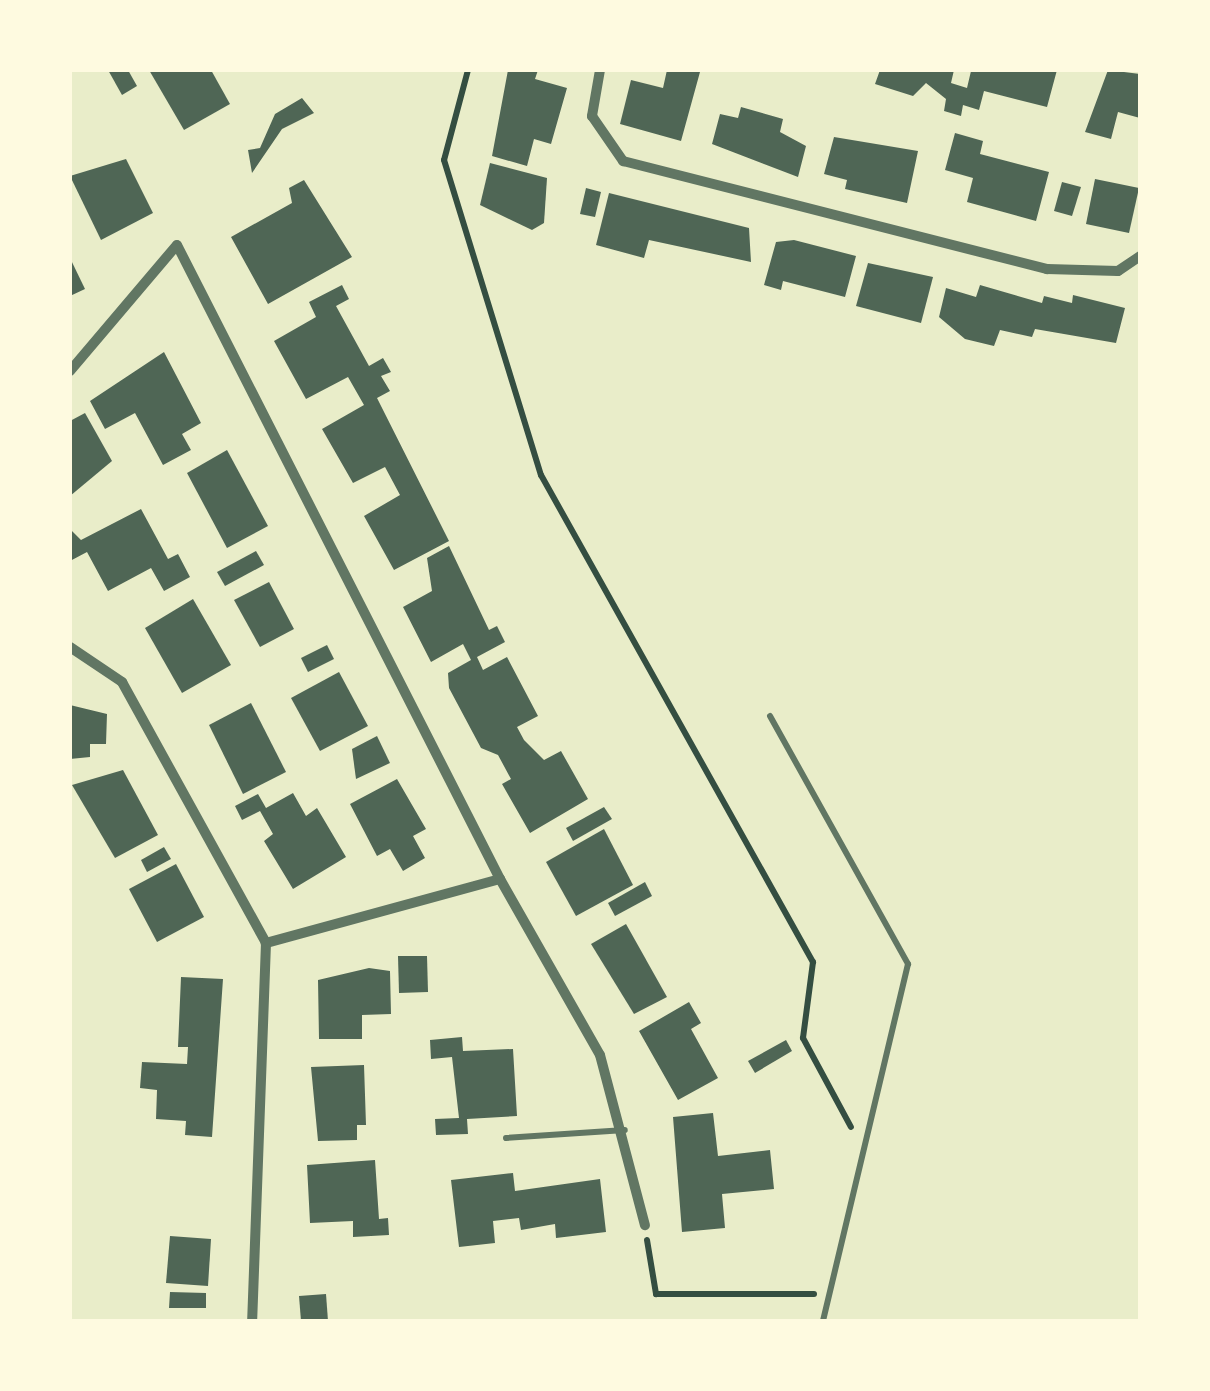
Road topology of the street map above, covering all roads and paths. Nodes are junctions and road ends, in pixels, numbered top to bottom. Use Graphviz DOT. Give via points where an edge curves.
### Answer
graph roads {
  1 [pos="468,70"];
  2 [pos="600,70"];
  3 [pos="1140,256"];
  4 [pos="70,371"];
  5 [pos="70,647"];
  6 [pos="770,716"];
  7 [pos="500,879"];
  8 [pos="266,943"];
  9 [pos="626,1130"];
  10 [pos="506,1138"];
  11 [pos="860,1172"];
  12 [pos="645,1225"];
  13 [pos="830,1294"];
  14 [pos="252,1321"];
  15 [pos="823,1321"];
  1 -- 11 [label="path" via="444,160 541,475 813,962 803,1038 835,1087"];
  2 -- 3 [label="street" via="592,116 623,161 1047,270 1118,271"];
  4 -- 7 [label="street" via="177,245"];
  5 -- 8 [label="street" via="122,682"];
  6 -- 11 [label="lane" via="908,964"];
  7 -- 8 [label="street"];
  7 -- 9 [label="street" via="600,1055"];
  8 -- 14 [label="street"];
  9 -- 10 [label="lane"];
  9 -- 12 [label="street"];
  11 -- 13 [label="lane"];
  12 -- 13 [label="path" via="656,1294"];
  13 -- 15 [label="lane"];
}
